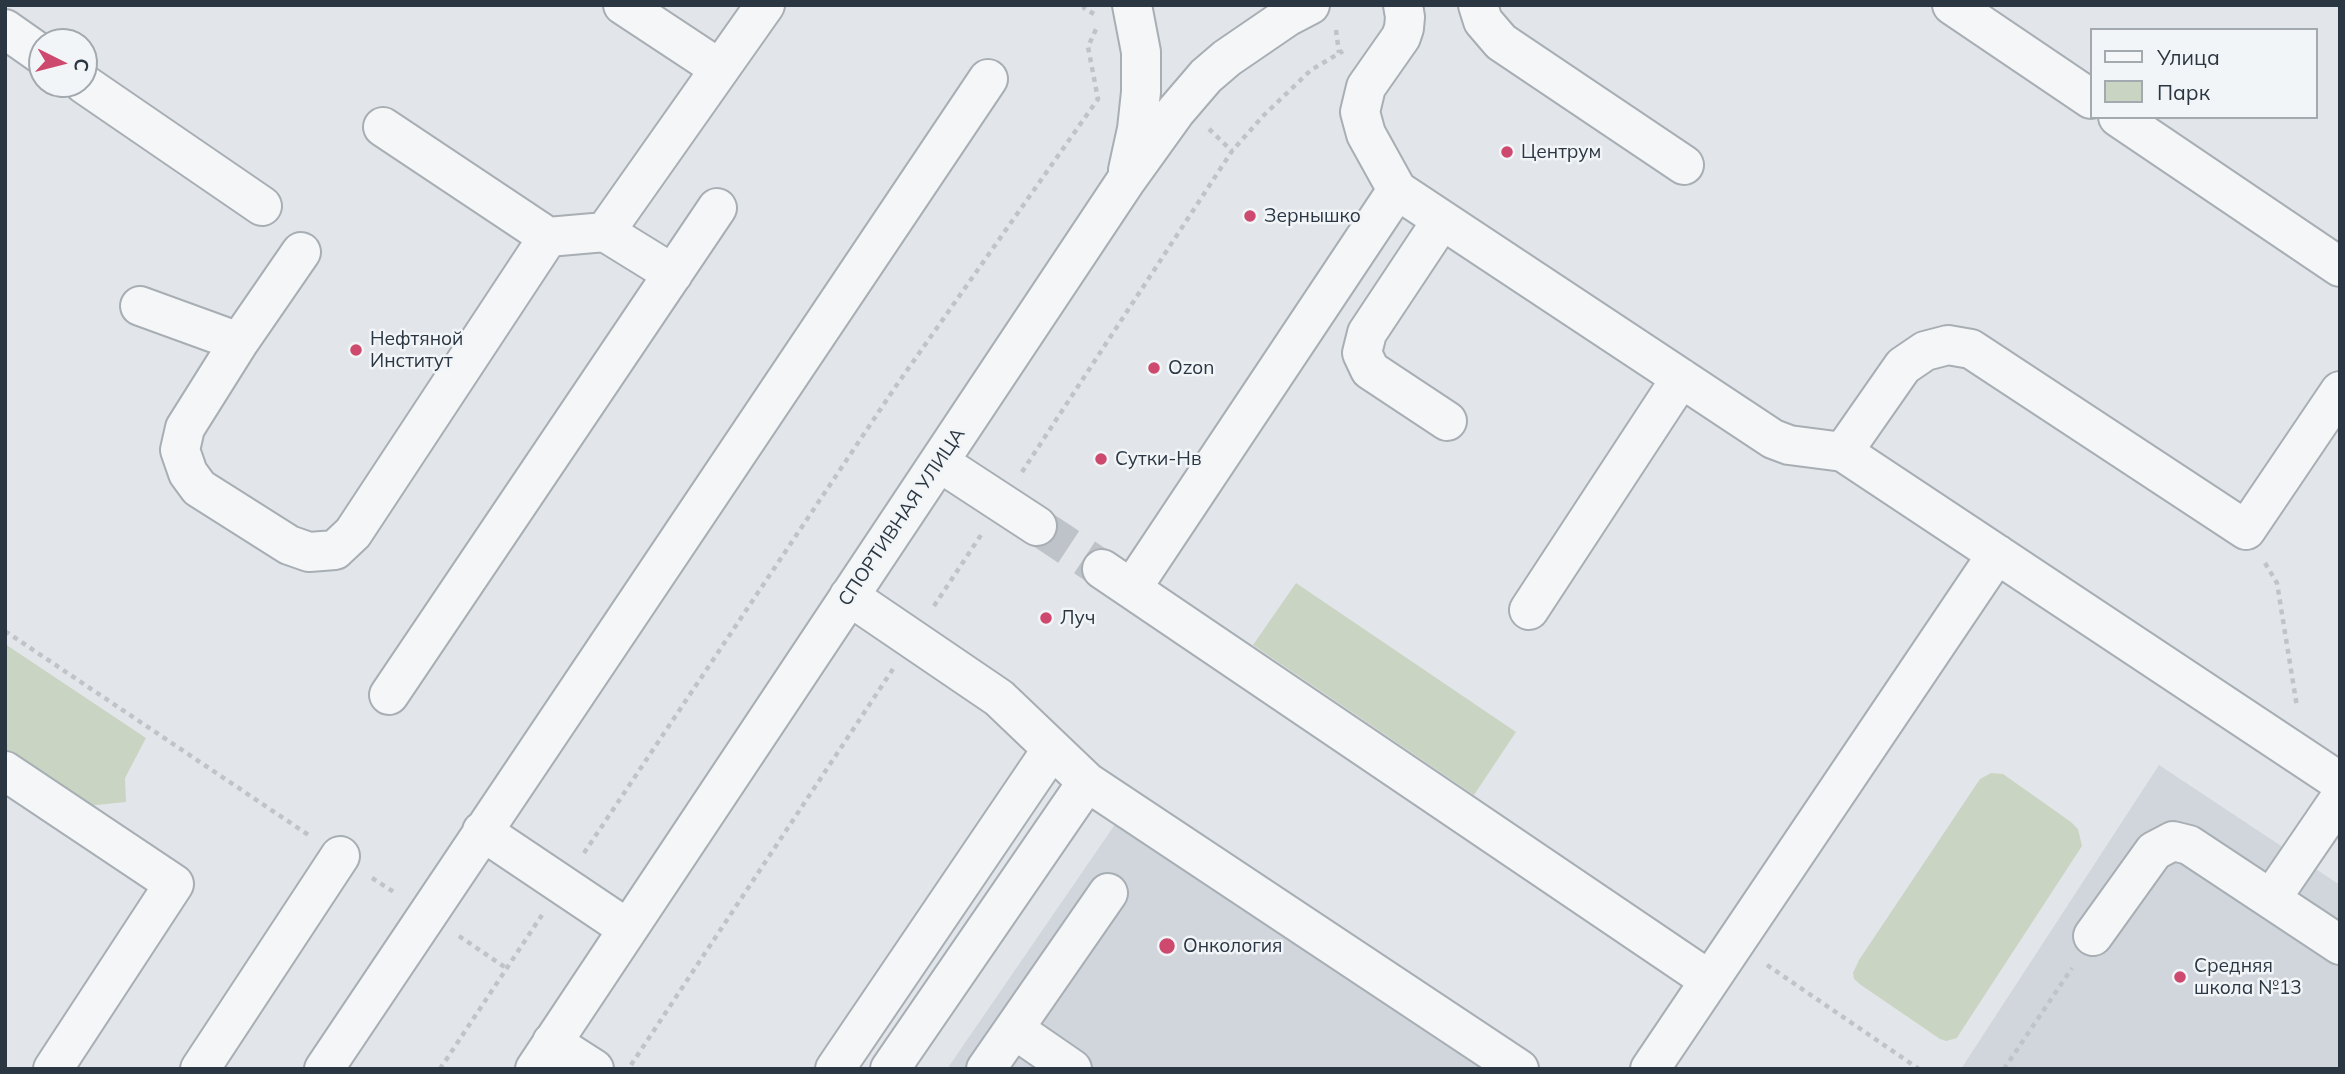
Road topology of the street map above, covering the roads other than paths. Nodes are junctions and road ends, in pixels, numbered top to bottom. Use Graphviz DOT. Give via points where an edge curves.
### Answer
graph roads {
  1 [pos="623,5"];
  2 [pos="765,5"];
  3 [pos="1132,5"];
  4 [pos="1310,5"];
  5 [pos="1402,5"];
  6 [pos="1478,5"];
  7 [pos="1952,5"];
  8 [pos="5,29"];
  9 [pos="28,45"];
  10 [pos="720,69"];
  11 [pos="988,79"];
  12 [pos="98,93"];
  13 [pos="2090,98"];
  14 [pos="2121,119"];
  15 [pos="383,127"];
  16 [pos="1684,165"];
  17 [pos="1125,182"];
  18 [pos="1397,190"];
  19 [pos="262,206"];
  20 [pos="717,208"];
  21 [pos="1442,220"];
  22 [pos="605,232"];
  23 [pos="548,237"];
  24 [pos="301,252"];
  25 [pos="2340,267"];
  26 [pos="673,274"];
  27 [pos="140,306"];
  28 [pos="239,342"];
  29 [pos="1681,378"];
  30 [pos="2340,391"];
  31 [pos="1447,421"];
  32 [pos="1843,452"];
  33 [pos="939,462"];
  34 [pos="1037,526"];
  35 [pos="1997,554"];
  36 [pos="849,596"];
  37 [pos="1529,610"];
  38 [pos="389,695"];
  39 [pos="1052,749"];
  40 [pos="5,771"];
  41 [pos="1087,782"];
  42 [pos="2340,782"];
  43 [pos="2340,798"];
  44 [pos="482,831"];
  45 [pos="340,856"];
  46 [pos="1108,893"];
  47 [pos="2271,900"];
  48 [pos="628,929"];
  49 [pos="2093,936"];
  50 [pos="2340,945"];
  51 [pos="1709,980"];
  52 [pos="1014,1029"];
  53 [pos="544,1056"];
  54 [pos="53,1069"];
  55 [pos="200,1069"];
  56 [pos="324,1069"];
  57 [pos="594,1069"];
  58 [pos="835,1069"];
  59 [pos="890,1069"];
  60 [pos="986,1069"];
  61 [pos="1072,1069"];
  62 [pos="1519,1069"];
  63 [pos="1650,1069"];
  1 -- 10 [label="street"];
  2 -- 10 [label="street"];
  3 -- 17 [label="street" via="1141,52 1141,92"];
  4 -- 17 [label="street, СПОРТИВНАЯ УЛИЦА" via="1254,38 1206,76"];
  5 -- 18 [label="street" via="1401,37 1366,87 1360,112 1366,134"];
  6 -- 16 [label="street" via="1483,21 1502,42"];
  7 -- 13 [label="street"];
  8 -- 9 [label="street"];
  10 -- 22 [label="street"];
  11 -- 44 [label="street"];
  12 -- 19 [label="street"];
  14 -- 25 [label="street"];
  15 -- 23 [label="street"];
  17 -- 33 [label="street, СПОРТИВНАЯ УЛИЦА"];
  18 -- 21 [label="street"];
  18 -- 51 [label="street" via="1117,579"];
  20 -- 26 [label="street"];
  21 -- 29 [label="street"];
  21 -- 31 [label="street" via="1367,333 1362,353 1370,370"];
  22 -- 23 [label="street"];
  22 -- 26 [label="street"];
  23 -- 28 [label="street" via="353,533 335,550 309,552 289,545 199,488 188,473 180,450 185,428"];
  24 -- 28 [label="street"];
  26 -- 38 [label="street"];
  27 -- 28 [label="street"];
  29 -- 32 [label="street" via="1773,439"];
  29 -- 37 [label="street"];
  30 -- 32 [label="street" via="2246,530 1971,349 1948,345 1925,351 1903,366"];
  32 -- 35 [label="street"];
  33 -- 34 [label="street"];
  33 -- 36 [label="street, СПОРТИВНАЯ УЛИЦА"];
  35 -- 42 [label="street"];
  35 -- 51 [label="street"];
  36 -- 39 [label="street" via="999,698"];
  36 -- 48 [label="street, СПОРТИВНАЯ УЛИЦА"];
  39 -- 41 [label="street"];
  39 -- 58 [label="street"];
  40 -- 54 [label="street" via="174,884"];
  41 -- 59 [label="street"];
  41 -- 62 [label="street"];
  43 -- 47 [label="street"];
  44 -- 48 [label="street"];
  44 -- 56 [label="street"];
  45 -- 55 [label="street"];
  46 -- 52 [label="street"];
  47 -- 49 [label="street" via="2189,845 2174,841 2154,851"];
  47 -- 50 [label="street"];
  48 -- 53 [label="street, СПОРТИВНАЯ УЛИЦА"];
  51 -- 63 [label="street"];
  52 -- 60 [label="street"];
  52 -- 61 [label="street"];
  53 -- 57 [label="street"];
}
